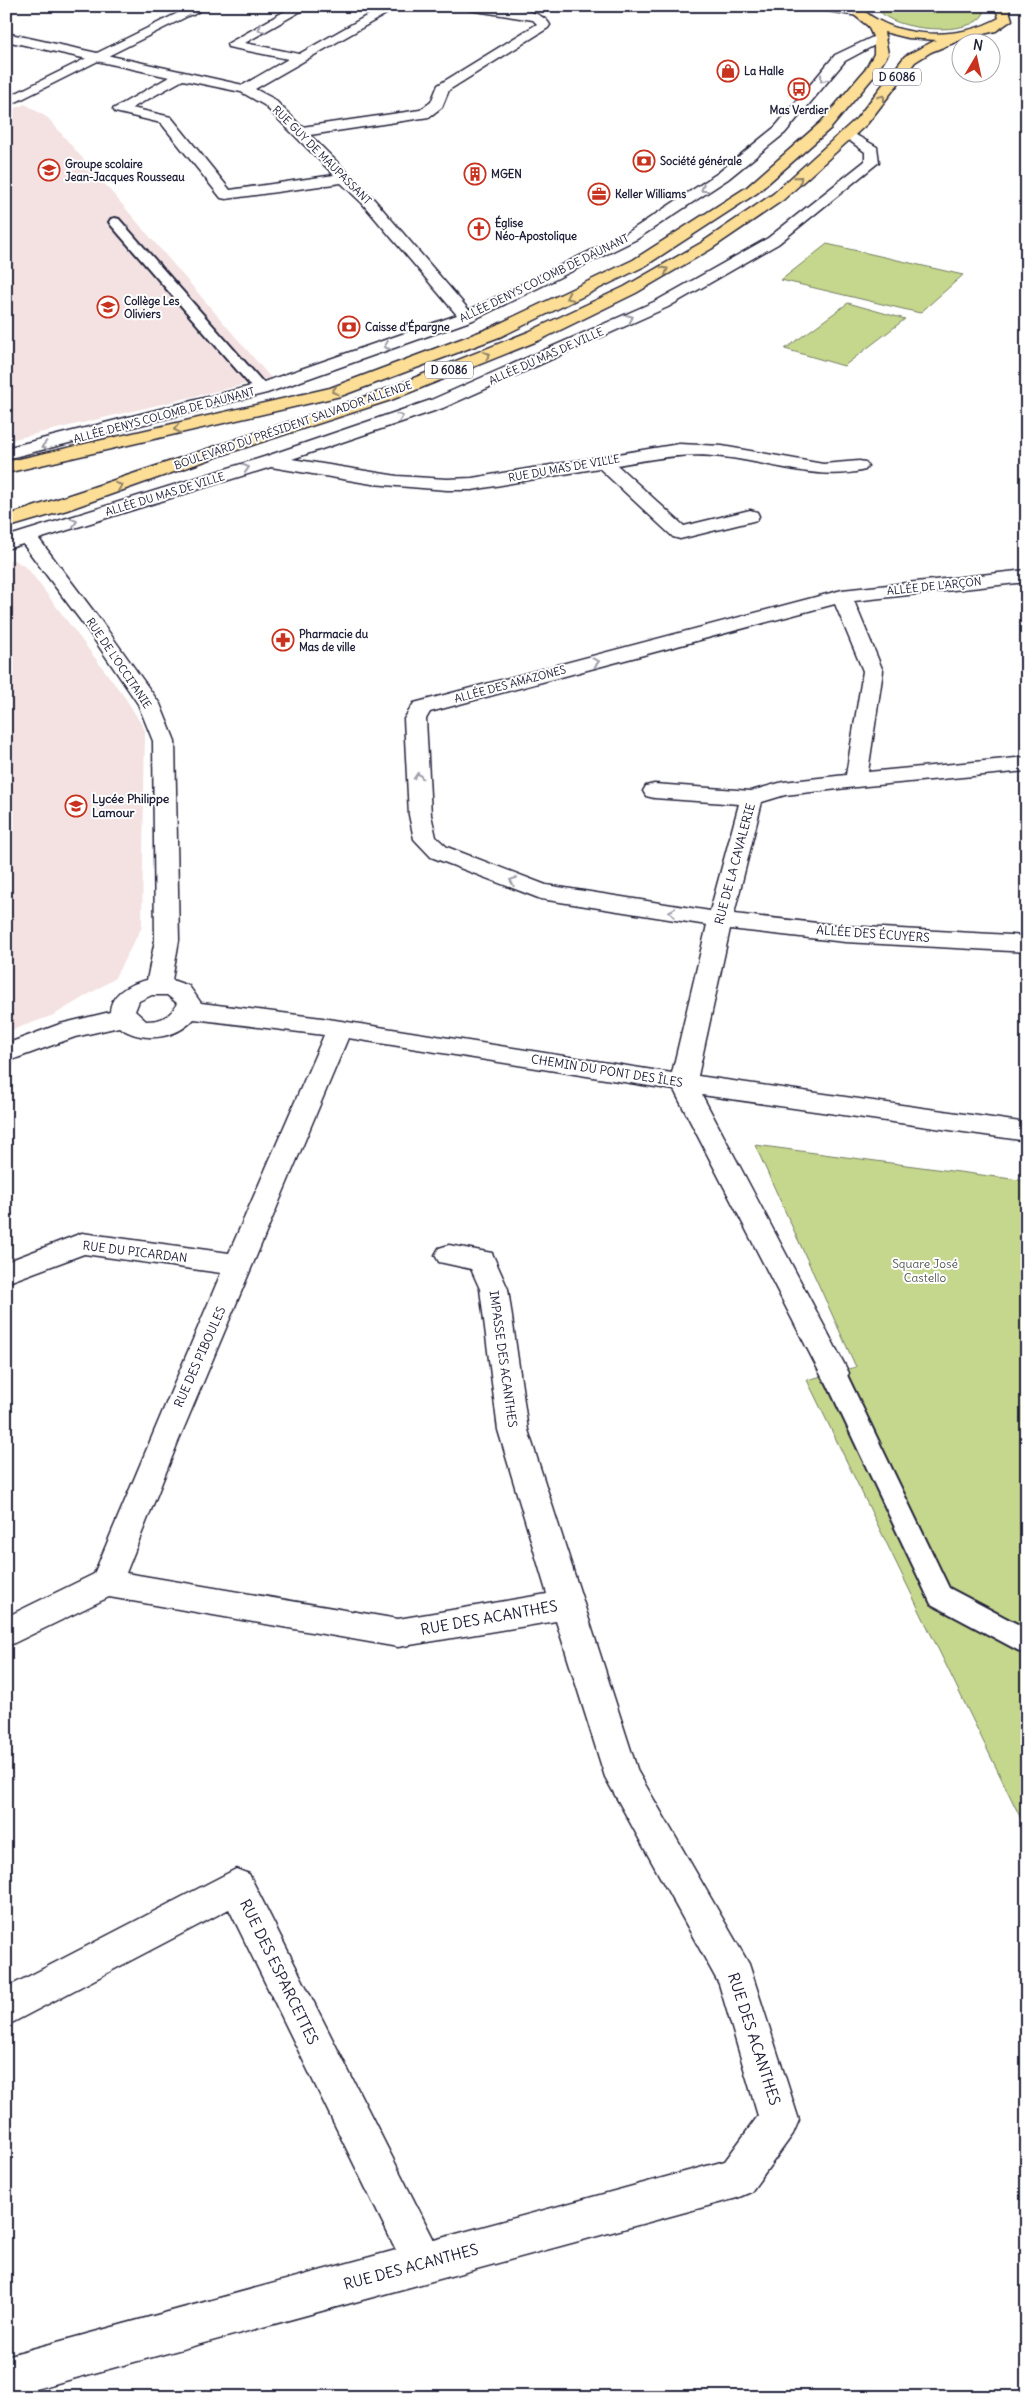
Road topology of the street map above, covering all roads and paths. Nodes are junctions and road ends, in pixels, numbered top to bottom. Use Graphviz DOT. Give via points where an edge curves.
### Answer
graph roads {
  1 [pos="169,6"];
  2 [pos="304,6"];
  3 [pos="394,6"];
  4 [pos="469,6"];
  5 [pos="821,6"];
  6 [pos="1001,6"];
  7 [pos="198,9"];
  8 [pos="858,9"];
  9 [pos="874,24"];
  10 [pos="1018,26"];
  11 [pos="996,27"];
  12 [pos="975,32"];
  13 [pos="950,36"];
  14 [pos="6,37"];
  15 [pos="880,39"];
  16 [pos="950,40"];
  17 [pos="102,57"];
  18 [pos="300,58"];
  19 [pos="182,75"];
  20 [pos="245,89"];
  21 [pos="6,103"];
  22 [pos="299,132"];
  23 [pos="849,134"];
  24 [pos="344,178"];
  25 [pos="115,222"];
  26 [pos="467,317"];
  27 [pos="261,389"];
  28 [pos="6,454"];
  29 [pos="270,461"];
  30 [pos="602,462"];
  31 [pos="858,466"];
  32 [pos="6,468"];
  33 [pos="750,516"];
  34 [pos="6,522"];
  35 [pos="28,537"];
  36 [pos="6,543"];
  37 [pos="1027,576"];
  38 [pos="842,596"];
  39 [pos="1027,764"];
  40 [pos="856,780"];
  41 [pos="654,791"];
  42 [pos="752,798"];
  43 [pos="720,920"];
  44 [pos="1027,944"];
  45 [pos="158,986"];
  46 [pos="188,1010"];
  47 [pos="124,1017"];
  48 [pos="339,1029"];
  49 [pos="6,1052"];
  50 [pos="684,1083"];
  51 [pos="1027,1132"];
  52 [pos="449,1256"];
  53 [pos="240,1265"];
  54 [pos="6,1273"];
  55 [pos="834,1373"];
  56 [pos="106,1583"];
  57 [pos="567,1604"];
  58 [pos="6,1633"];
  59 [pos="1027,1643"];
  60 [pos="6,2008"];
  61 [pos="424,2264"];
  62 [pos="6,2377"];
  1 -- 7 [label="street"];
  2 -- 18 [label="street, one-way" via="233,44"];
  3 -- 18 [label="street"];
  4 -- 22 [label="street" via="537,17 544,25 443,88 438,104 424,114"];
  5 -- 8 [label="street"];
  6 -- 11 [label="main road" via="1006,20"];
  7 -- 17 [label="street"];
  8 -- 9 [label="main road"];
  9 -- 13 [label="main road" via="921,35"];
  9 -- 15 [label="main road"];
  10 -- 11 [label="main road"];
  11 -- 12 [label="main road"];
  14 -- 17 [label="street, RUE GUY DE MAUPASSANT"];
  15 -- 26 [label="street, ALLÉE DENYS COLOMB DE DAUNANT, one-way" via="840,58 780,130 723,176 632,236"];
  15 -- 32 [label="main road, BOULEVARD DU PRÉSIDENT SALVADOR ALLENDE / D 6086, one-way" via="881,54 870,72 826,124 752,190 630,267 496,332 335,392"];
  23 -- 16 [label="main road, BOULEVARD DU PRÉSIDENT SALVADOR ALLENDE / D 6086, one-way" via="880,101 910,59"];
  17 -- 19 [label="street, RUE GUY DE MAUPASSANT"];
  17 -- 21 [label="street"];
  18 -- 20 [label="street"];
  19 -- 20 [label="street, RUE GUY DE MAUPASSANT"];
  19 -- 24 [label="street" via="120,109 166,120 226,194"];
  20 -- 22 [label="street, RUE GUY DE MAUPASSANT" via="269,102"];
  22 -- 24 [label="street, RUE GUY DE MAUPASSANT"];
  29 -- 23 [label="street, ALLÉE DU MAS DE VILLE, one-way" via="437,404 680,294 773,241 872,162 872,150"];
  34 -- 23 [label="main road, BOULEVARD DU PRÉSIDENT SALVADOR ALLENDE / D 6086, one-way" via="385,396 551,328 630,290 706,246 778,197"];
  24 -- 26 [label="street, RUE GUY DE MAUPASSANT" via="386,221"];
  25 -- 27 [label="lane"];
  26 -- 27 [label="street, ALLÉE DENYS COLOMB DE DAUNANT, one-way"];
  27 -- 28 [label="street, ALLÉE DENYS COLOMB DE DAUNANT, one-way"];
  29 -- 30 [label="street, RUE DU MAS DE VILLE" via="439,486 472,484"];
  35 -- 29 [label="street, ALLÉE DU MAS DE VILLE, one-way"];
  30 -- 31 [label="street, RUE DU MAS DE VILLE" via="680,449 722,451 823,469"];
  30 -- 33 [label="street" via="680,533"];
  35 -- 36 [label="street, ALLÉE DU MAS DE VILLE"];
  35 -- 45 [label="street, RUE DE L'OCCITANIE" via="149,704 164,741 167,940"];
  37 -- 38 [label="street, ALLÉE DE L'ARÇON"];
  38 -- 40 [label="street" via="873,671"];
  43 -- 38 [label="street, ALLÉE DES AMAZONES, one-way" via="541,892 439,852 425,839 420,815 415,718 422,708"];
  39 -- 40 [label="street, RUE DE LA CAVALERIE"];
  40 -- 42 [label="street, RUE DE LA CAVALERIE" via="783,789"];
  41 -- 42 [label="street"];
  42 -- 43 [label="street, RUE DE LA CAVALERIE"];
  43 -- 44 [label="street, ALLÉE DES ÉCUYERS" via="845,934"];
  43 -- 50 [label="street, RUE DE LA CAVALERIE"];
  45 -- 46 [label="street" via="179,990 185,996"];
  45 -- 47 [label="street" via="132,994 123,1005"];
  46 -- 47 [label="street" via="179,1021 162,1028 135,1026"];
  46 -- 48 [label="street, CHEMIN DU PONT DES ÎLES"];
  47 -- 49 [label="street" via="69,1030"];
  48 -- 50 [label="street, CHEMIN DU PONT DES ÎLES"];
  48 -- 53 [label="street, RUE DES PIBOULES"];
  50 -- 51 [label="street, CHEMIN DU PONT DES ÎLES"];
  50 -- 55 [label="street"];
  52 -- 57 [label="street, IMPASSE DES ACANTHES" via="482,1260 494,1289 512,1430"];
  53 -- 54 [label="street, RUE DU PICARDAN" via="82,1243"];
  53 -- 56 [label="street, RUE DES PIBOULES"];
  55 -- 59 [label="lane" via="940,1596"];
  56 -- 57 [label="street, RUE DES ACANTHES" via="398,1633"];
  56 -- 58 [label="street"];
  57 -- 61 [label="street, RUE DES ACANTHES" via="622,1777 736,1977 779,2120 737,2178"];
  60 -- 61 [label="street, RUE DES ESPARCETTES" via="236,1886"];
  61 -- 62 [label="street, RUE DES ACANTHES"];
}
